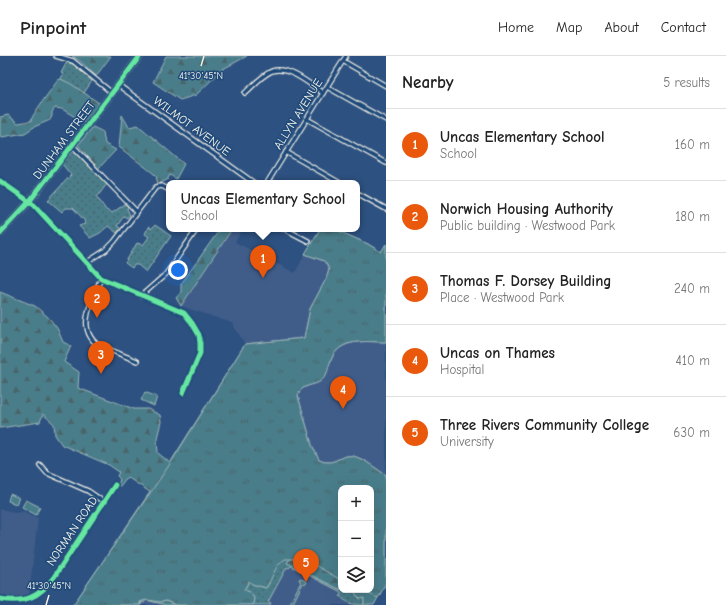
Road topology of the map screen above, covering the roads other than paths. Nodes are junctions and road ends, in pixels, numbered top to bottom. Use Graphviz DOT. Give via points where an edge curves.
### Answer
graph roads {
  1 [pos="56,56"];
  2 [pos="140,56"];
  3 [pos="346,56"];
  4 [pos="343,61"];
  5 [pos="118,85"];
  6 [pos="386,86"];
  7 [pos="327,87"];
  8 [pos="244,92"];
  9 [pos="112,93"];
  10 [pos="323,93"];
  11 [pos="307,119"];
  12 [pos="386,120"];
  13 [pos="72,145"];
  14 [pos="286,152"];
  15 [pos="386,163"];
  16 [pos="250,180"];
  17 [pos="270,180"];
  18 [pos="335,180"];
  19 [pos="0,181"];
  20 [pos="166,188"];
  21 [pos="360,195"];
  22 [pos="29,202"];
  23 [pos="386,209"];
  24 [pos="137,212"];
  25 [pos="195,232"];
  26 [pos="291,232"];
  27 [pos="0,233"];
  28 [pos="308,241"];
  29 [pos="86,263"];
  30 [pos="101,278"];
  31 [pos="141,296"];
  32 [pos="137,361"];
  33 [pos="183,393"];
  34 [pos="40,465"];
  35 [pos="115,485"];
  36 [pos="104,502"];
  37 [pos="0,599"];
  1 -- 9 [label="street" via="73,61"];
  2 -- 5 [label="street, DUNHAM STREET"];
  3 -- 4 [label="street, ALLYN AVENUE"];
  4 -- 6 [label="street"];
  4 -- 7 [label="street, ALLYN AVENUE"];
  5 -- 9 [label="street, DUNHAM STREET"];
  5 -- 16 [label="street, WILMOT AVENUE"];
  7 -- 10 [label="street, ALLYN AVENUE"];
  7 -- 12 [label="street"];
  8 -- 10 [label="street" via="267,74 279,70 295,75"];
  9 -- 13 [label="street, DUNHAM STREET"];
  10 -- 11 [label="street, ALLYN AVENUE"];
  11 -- 14 [label="street, ALLYN AVENUE"];
  11 -- 15 [label="street"];
  13 -- 22 [label="street, DUNHAM STREET"];
  13 -- 24 [label="street"];
  14 -- 17 [label="street, ALLYN AVENUE"];
  14 -- 18 [label="street"];
  19 -- 22 [label="street"];
  20 -- 24 [label="street" via="156,187"];
  21 -- 23 [label="street"];
  22 -- 27 [label="street, DUNHAM STREET"];
  22 -- 29 [label="street"];
  24 -- 29 [label="street" via="109,248"];
  25 -- 31 [label="street" via="166,274"];
  26 -- 28 [label="street"];
  29 -- 30 [label="street"];
  30 -- 31 [label="street"];
  30 -- 32 [label="street" via="86,317 88,332 98,345"];
  31 -- 33 [label="street" via="182,312 197,331 200,353"];
  34 -- 36 [label="street" via="47,473 89,492"];
  35 -- 36 [label="street, NORMAN ROAD"];
  36 -- 37 [label="street, NORMAN ROAD" via="44,589 27,599"];
}
